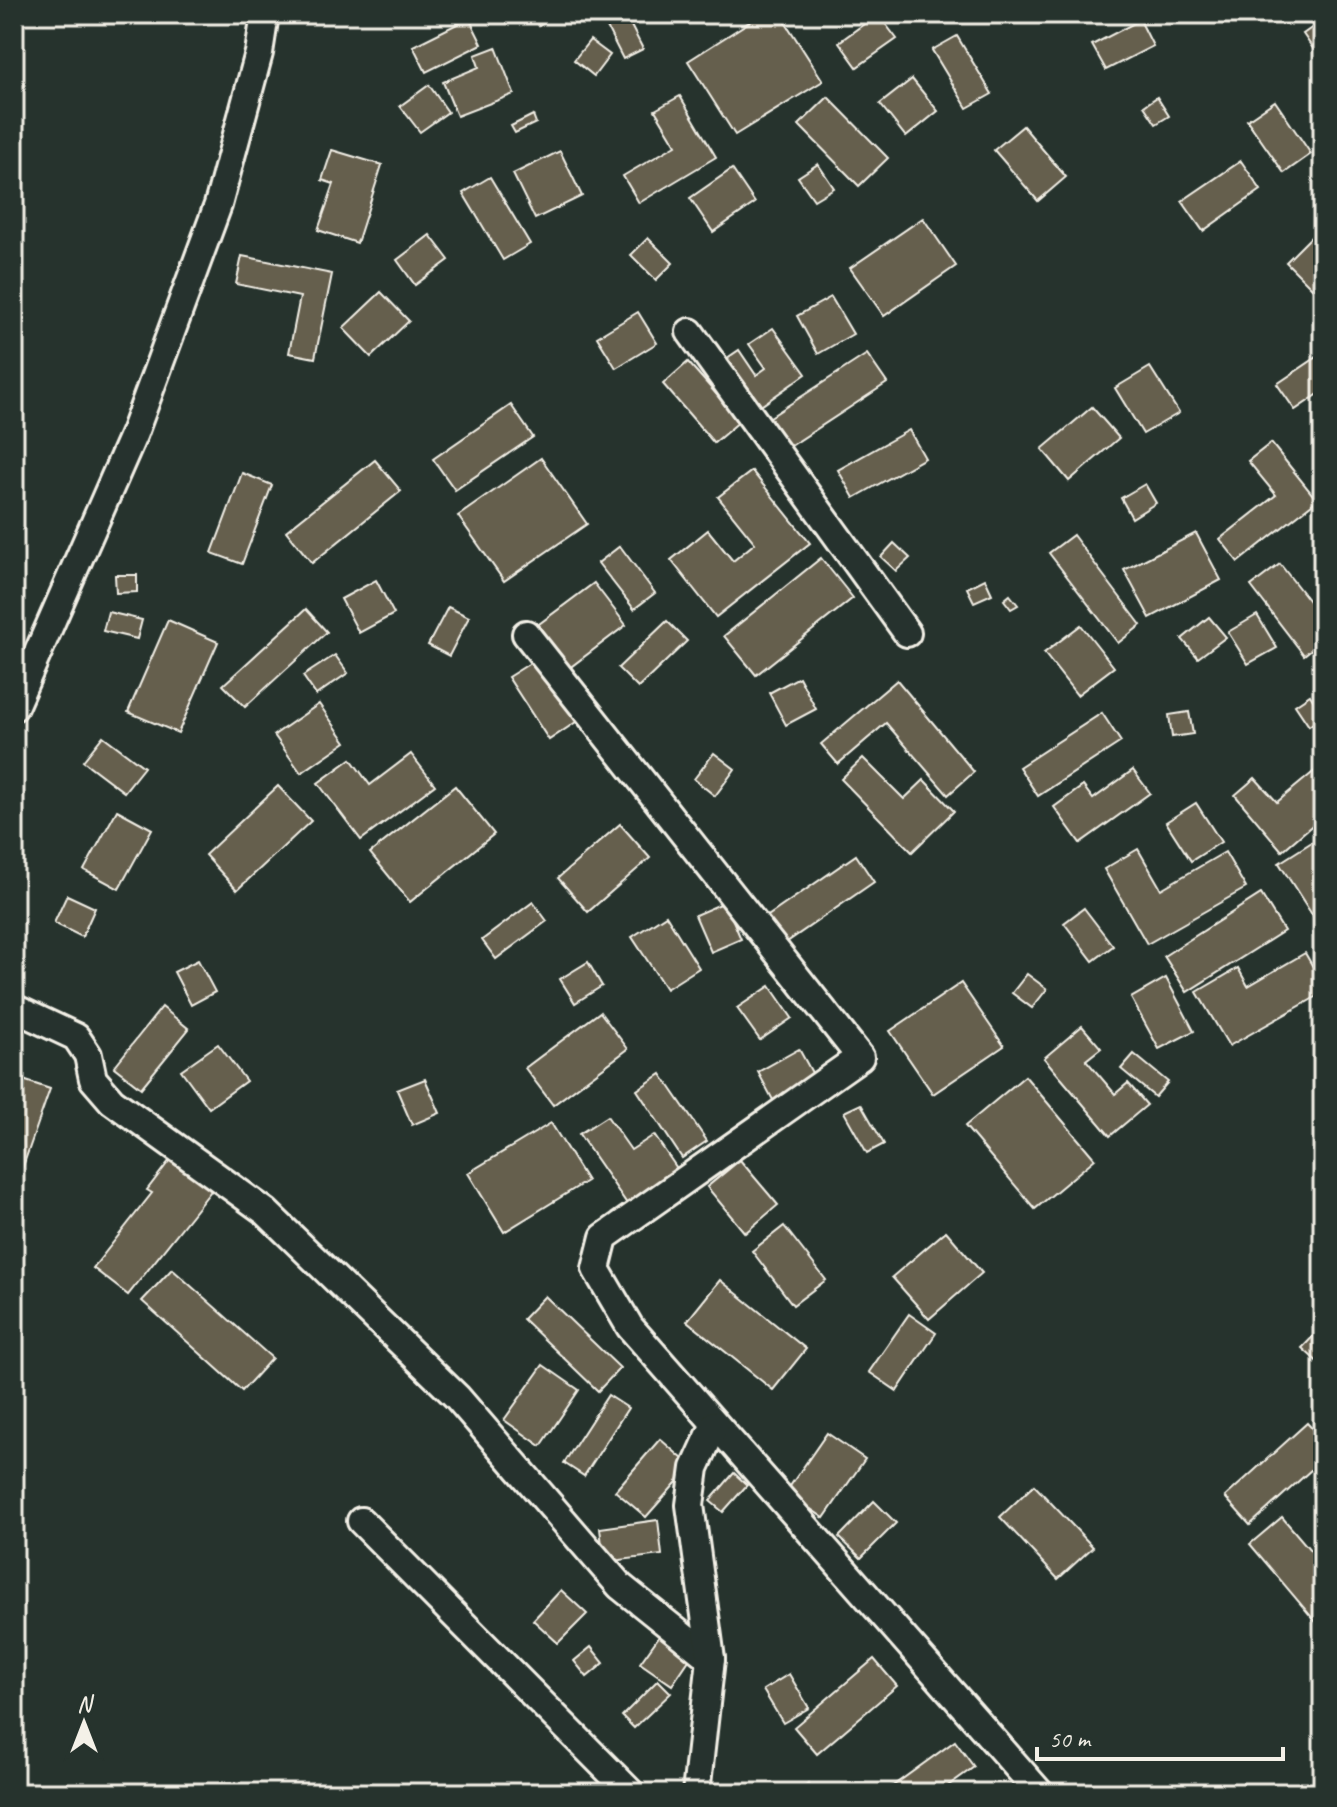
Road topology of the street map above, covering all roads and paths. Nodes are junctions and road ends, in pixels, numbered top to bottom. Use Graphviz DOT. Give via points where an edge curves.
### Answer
graph roads {
  1 [pos="265,14"];
  2 [pos="690,332"];
  3 [pos="907,633"];
  4 [pos="526,634"];
  5 [pos="14,707"];
  6 [pos="14,1008"];
  7 [pos="715,1424"];
  8 [pos="361,1521"];
  9 [pos="711,1659"];
  10 [pos="631,1793"];
  11 [pos="696,1793"];
  12 [pos="1040,1793"];
  1 -- 5 [label="street" via="218,205 134,433"];
  2 -- 3 [label="street"];
  4 -- 7 [label="street" via="860,1057 604,1237 596,1269 630,1327"];
  6 -- 9 [label="street" via="76,1037 88,1055 93,1079 112,1101 266,1212 457,1397 620,1586"];
  7 -- 9 [label="street" via="695,1468 690,1505"];
  7 -- 12 [label="street"];
  8 -- 10 [label="street"];
  9 -- 11 [label="street"];
}
